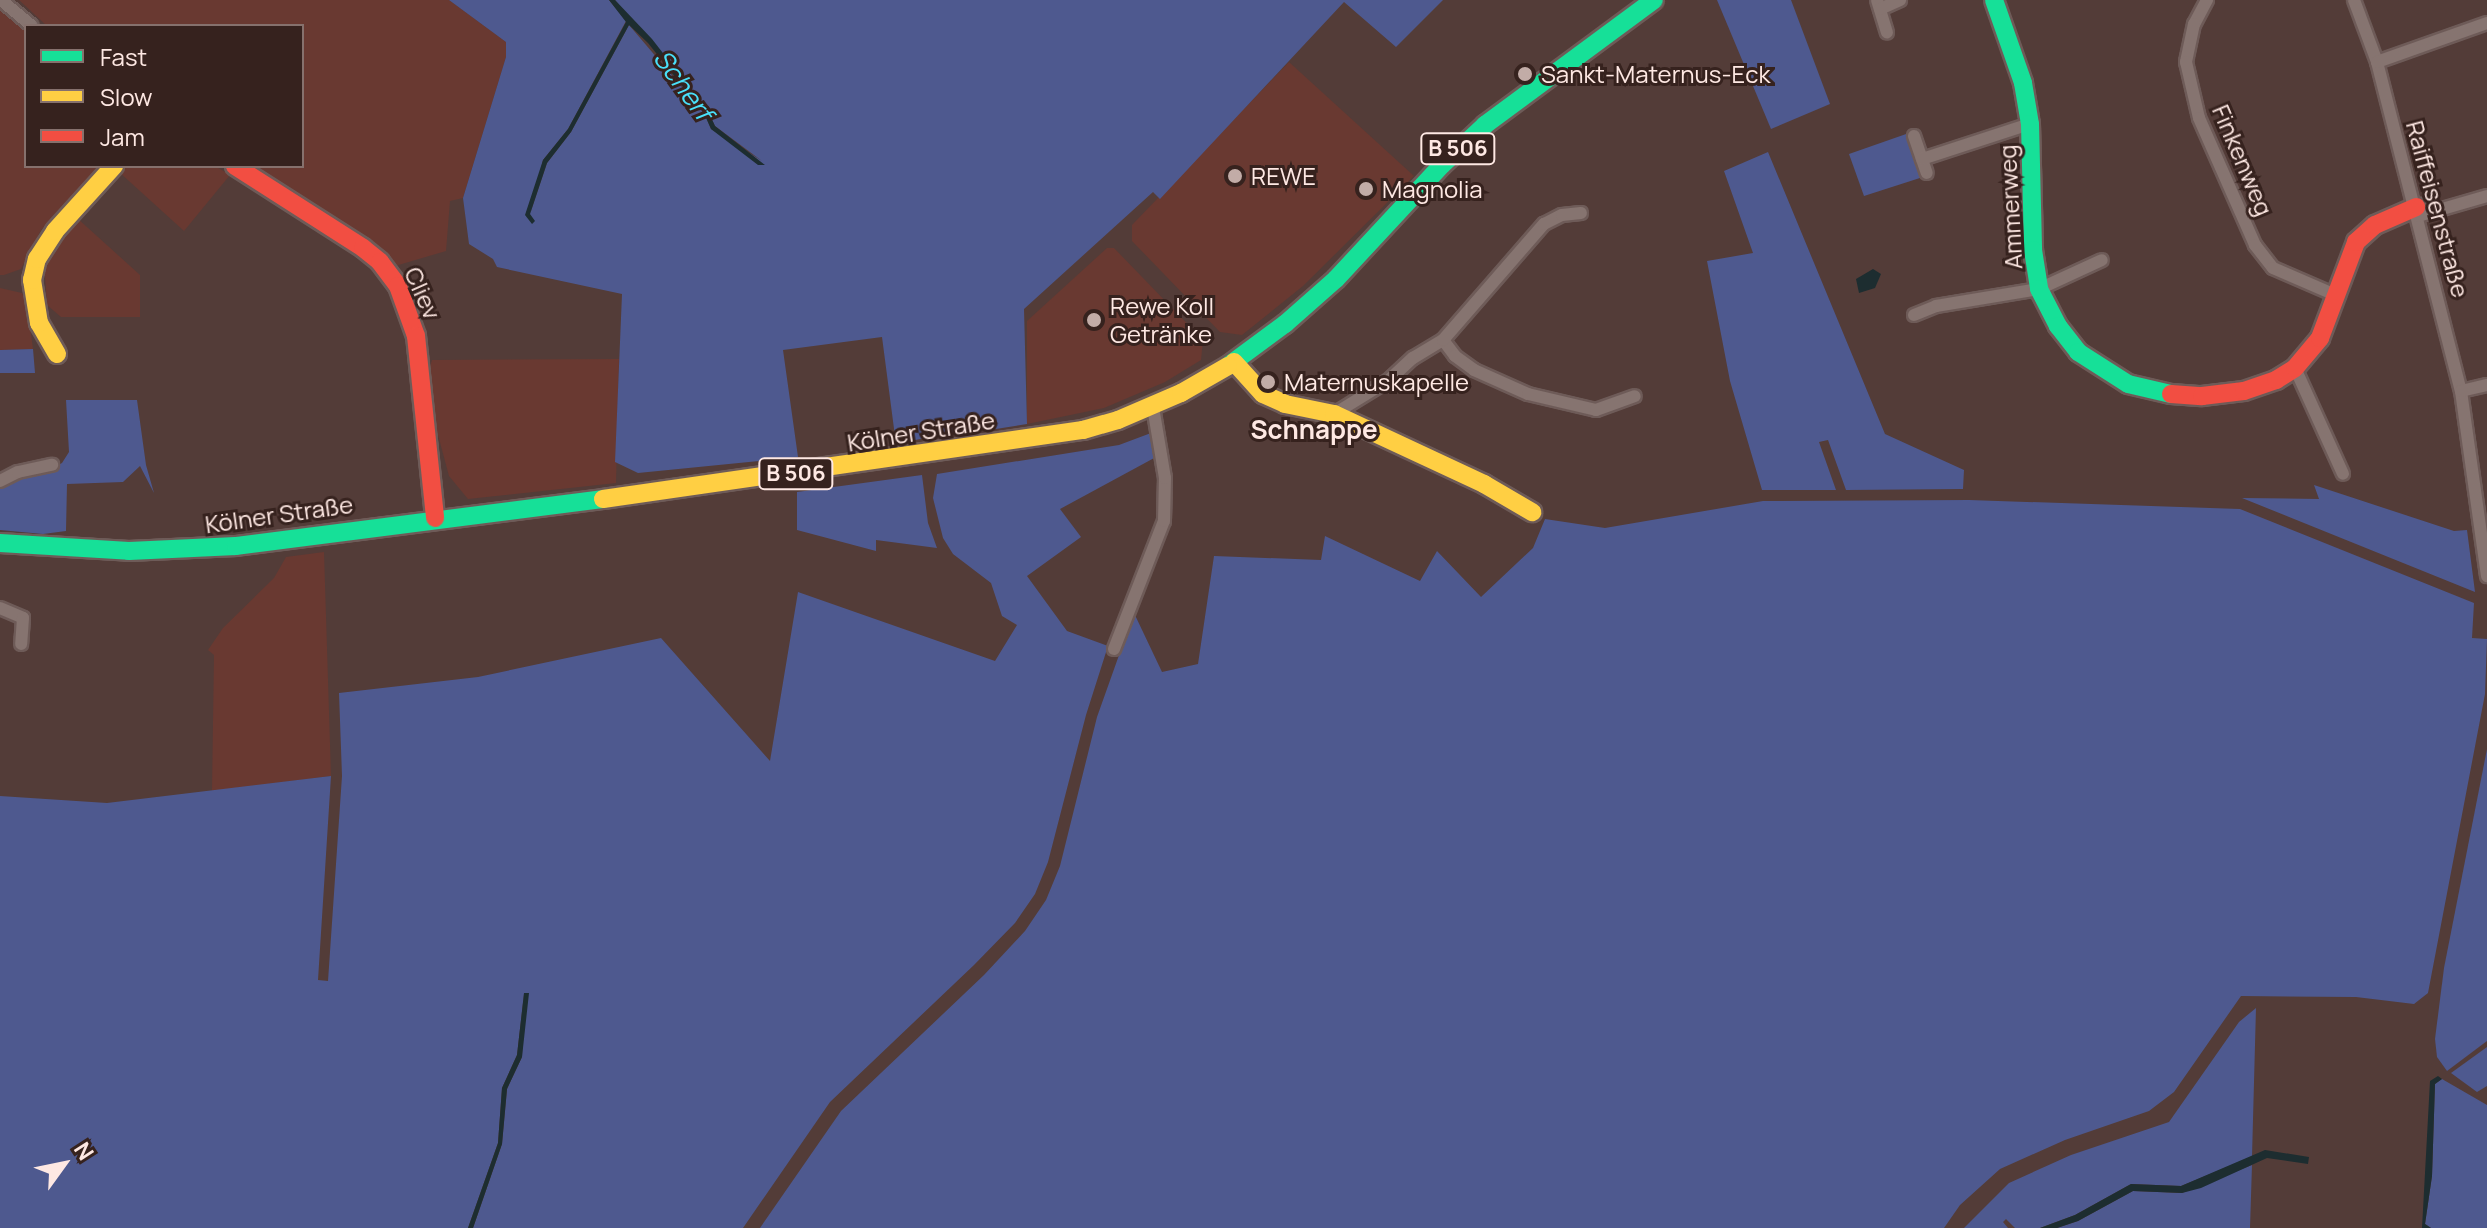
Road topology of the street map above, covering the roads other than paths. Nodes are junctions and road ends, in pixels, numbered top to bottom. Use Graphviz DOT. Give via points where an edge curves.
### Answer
graph roads {
  1 [pos="1,0"];
  2 [pos="1654,0"];
  3 [pos="1900,0"];
  4 [pos="1994,0"];
  5 [pos="2207,0"];
  6 [pos="2354,0"];
  7 [pos="1879,5"];
  8 [pos="2487,23"];
  9 [pos="30,24"];
  10 [pos="1887,33"];
  11 [pos="2377,62"];
  12 [pos="2030,124"];
  13 [pos="1914,136"];
  14 [pos="1922,159"];
  15 [pos="112,168"];
  16 [pos="238,168"];
  17 [pos="1927,173"];
  18 [pos="2487,196"];
  19 [pos="2417,212"];
  20 [pos="1581,213"];
  21 [pos="2102,260"];
  22 [pos="2039,289"];
  23 [pos="2335,295"];
  24 [pos="1914,315"];
  25 [pos="1443,340"];
  26 [pos="57,354"];
  27 [pos="1234,362"];
  28 [pos="2295,368"];
  29 [pos="2487,385"];
  30 [pos="2461,391"];
  31 [pos="1635,396"];
  32 [pos="1153,407"];
  33 [pos="1334,414"];
  34 [pos="52,465"];
  35 [pos="2343,474"];
  36 [pos="0,481"];
  37 [pos="1532,512"];
  38 [pos="435,518"];
  39 [pos="0,543"];
  40 [pos="2487,576"];
  41 [pos="0,608"];
  42 [pos="21,644"];
  43 [pos="1114,649"];
  1 -- 9 [label="street"];
  2 -- 27 [label="street, Kölner Straße / B 506" via="1485,125 1336,279"];
  3 -- 7 [label="street"];
  4 -- 12 [label="street, Ammerweg" via="2023,83"];
  5 -- 23 [label="street, Finkenweg" via="2194,24 2186,62 2199,118 2255,245 2273,268"];
  6 -- 11 [label="street, Raiffeisenstraße"];
  7 -- 10 [label="street"];
  8 -- 11 [label="street"];
  11 -- 19 [label="street, Raiffeisenstraße"];
  12 -- 14 [label="street, Ammerweg"];
  12 -- 22 [label="street, Ammerweg"];
  13 -- 14 [label="street"];
  14 -- 17 [label="street"];
  15 -- 26 [label="street" via="37,259 32,280 39,323"];
  16 -- 38 [label="street, Cliev" via="363,248 398,286 416,336"];
  18 -- 19 [label="street"];
  19 -- 23 [label="street, Ammerweg" via="2375,225 2356,242"];
  19 -- 30 [label="street, Raiffeisenstraße"];
  20 -- 25 [label="street" via="1544,224"];
  21 -- 22 [label="street, Ammerweg"];
  22 -- 24 [label="street, Ammerweg" via="1936,306"];
  22 -- 28 [label="street, Ammerweg" via="2078,352 2128,384 2202,396 2244,391"];
  23 -- 28 [label="street, Ammerweg" via="2320,338"];
  25 -- 31 [label="street" via="1474,370 1528,394 1596,410"];
  25 -- 33 [label="street"];
  27 -- 32 [label="street, Kölner Straße / B 506"];
  27 -- 33 [label="street" via="1263,394"];
  28 -- 35 [label="street"];
  29 -- 30 [label="street"];
  30 -- 40 [label="street, Raiffeisenstraße"];
  32 -- 38 [label="street, Kölner Straße / B 506" via="1083,430 974,447"];
  32 -- 43 [label="street" via="1165,478 1164,521"];
  33 -- 37 [label="street"];
  34 -- 36 [label="street"];
  38 -- 39 [label="street, Kölner Straße / B 506" via="209,549 129,551"];
  41 -- 42 [label="street" via="23,618"];
}
